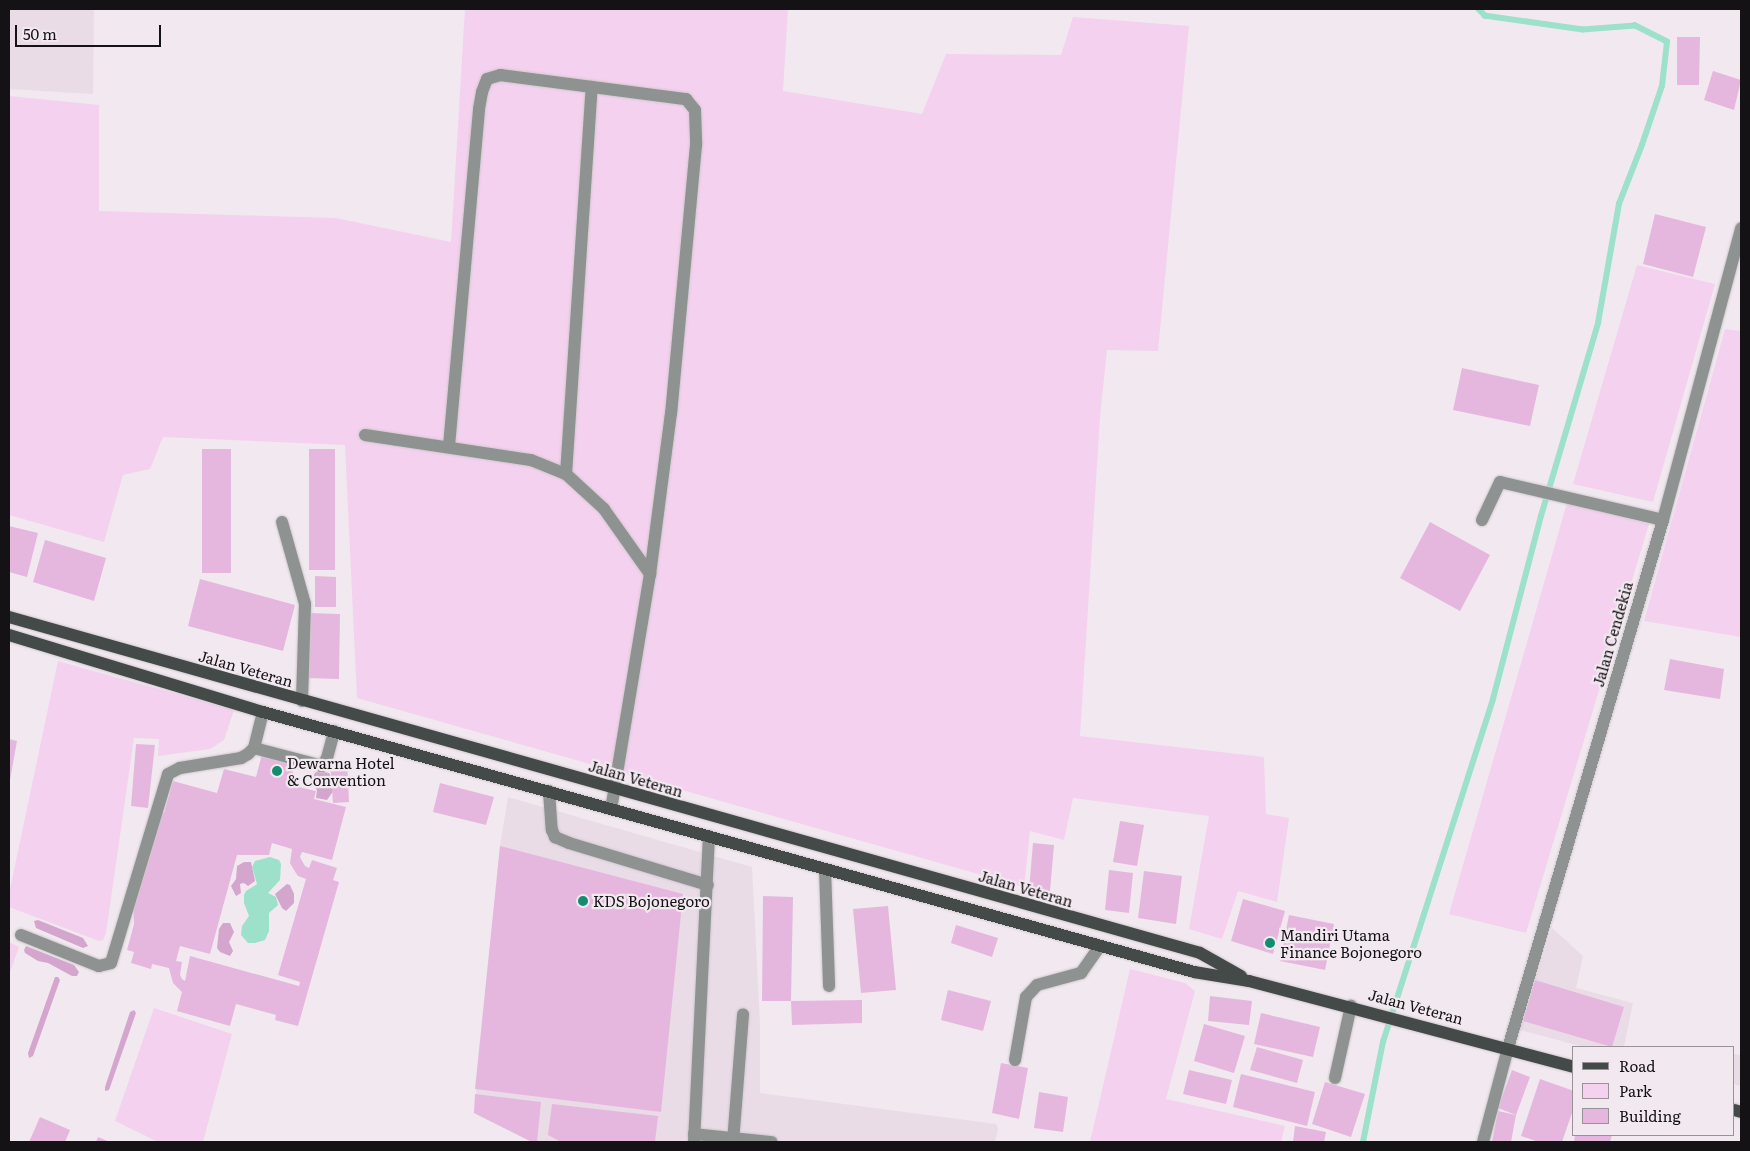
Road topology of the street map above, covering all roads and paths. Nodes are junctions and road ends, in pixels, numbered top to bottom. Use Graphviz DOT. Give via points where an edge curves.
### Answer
graph roads {
  1 [pos="592,87"];
  2 [pos="1741,228"];
  3 [pos="365,435"];
  4 [pos="449,446"];
  5 [pos="566,474"];
  6 [pos="1482,520"];
  7 [pos="1662,520"];
  8 [pos="282,522"];
  9 [pos="650,574"];
  10 [pos="9,617"];
  11 [pos="9,636"];
  12 [pos="302,700"];
  13 [pos="263,712"];
  14 [pos="334,731"];
  15 [pos="254,748"];
  16 [pos="616,790"];
  17 [pos="549,791"];
  18 [pos="611,809"];
  19 [pos="709,836"];
  20 [pos="824,869"];
  21 [pos="708,885"];
  22 [pos="21,935"];
  23 [pos="1100,946"];
  24 [pos="1250,981"];
  25 [pos="829,986"];
  26 [pos="1356,1007"];
  27 [pos="743,1014"];
  28 [pos="1508,1048"];
  29 [pos="1015,1060"];
  30 [pos="1572,1066"];
  31 [pos="1335,1078"];
  32 [pos="694,1138"];
  33 [pos="733,1139"];
  34 [pos="772,1142"];
  35 [pos="1483,1142"];
  1 -- 4 [label="street" via="500,75 487,79 482,92"];
  1 -- 5 [label="street"];
  1 -- 9 [label="street" via="686,99 694,110 696,145 672,413"];
  2 -- 7 [label="street, Jalan Cendekia"];
  3 -- 4 [label="street"];
  4 -- 5 [label="street" via="531,460"];
  5 -- 9 [label="street" via="604,509"];
  6 -- 7 [label="street" via="1500,482"];
  7 -- 28 [label="street, Jalan Cendekia"];
  8 -- 12 [label="street" via="305,604"];
  9 -- 16 [label="street"];
  10 -- 12 [label="main road, Jalan Veteran"];
  11 -- 13 [label="main road, Jalan Veteran"];
  12 -- 16 [label="main road, Jalan Veteran"];
  13 -- 14 [label="main road, Jalan Veteran"];
  13 -- 15 [label="street"];
  14 -- 15 [label="street" via="328,758 322,766"];
  14 -- 17 [label="main road, Jalan Veteran"];
  15 -- 22 [label="street" via="240,758 180,768 168,774 111,963 99,966"];
  16 -- 18 [label="street"];
  16 -- 24 [label="main road, Jalan Veteran" via="1200,953"];
  17 -- 18 [label="main road, Jalan Veteran"];
  17 -- 21 [label="street" via="555,837"];
  18 -- 19 [label="main road, Jalan Veteran"];
  19 -- 20 [label="main road, Jalan Veteran"];
  19 -- 21 [label="street"];
  20 -- 23 [label="main road, Jalan Veteran"];
  20 -- 25 [label="street"];
  21 -- 32 [label="street"];
  23 -- 24 [label="main road, Jalan Veteran" via="1194,972"];
  23 -- 29 [label="street" via="1081,973 1037,985 1026,997"];
  24 -- 26 [label="main road, Jalan Veteran"];
  26 -- 28 [label="main road, Jalan Veteran"];
  26 -- 31 [label="street"];
  27 -- 33 [label="street"];
  28 -- 30 [label="main road, Jalan Veteran"];
  28 -- 35 [label="street, Jalan Cendekia"];
  32 -- 33 [label="street"];
  33 -- 34 [label="street"];
}
